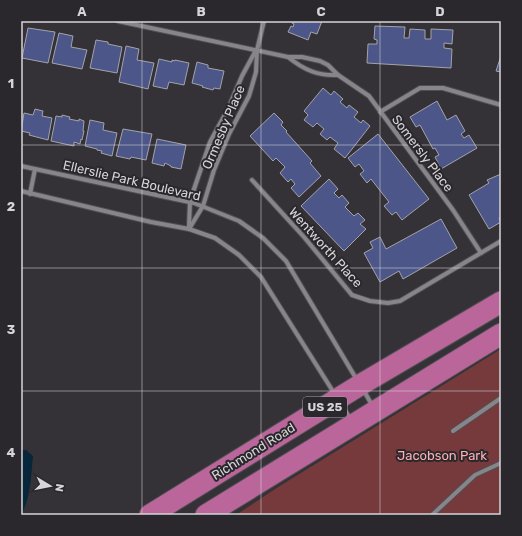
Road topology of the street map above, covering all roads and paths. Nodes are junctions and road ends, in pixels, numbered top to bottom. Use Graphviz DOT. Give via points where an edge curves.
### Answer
graph roads {
  1 [pos="118,21"];
  2 [pos="264,21"];
  3 [pos="256,50"];
  4 [pos="288,57"];
  5 [pos="338,75"];
  6 [pos="501,105"];
  7 [pos="380,112"];
  8 [pos="21,166"];
  9 [pos="35,169"];
  10 [pos="252,180"];
  11 [pos="21,192"];
  12 [pos="30,194"];
  13 [pos="190,202"];
  14 [pos="203,206"];
  15 [pos="189,229"];
  16 [pos="501,241"];
  17 [pos="481,253"];
  18 [pos="501,302"];
  19 [pos="501,334"];
  20 [pos="360,385"];
  21 [pos="501,398"];
  22 [pos="338,399"];
  23 [pos="376,411"];
  24 [pos="354,425"];
  25 [pos="453,430"];
  26 [pos="501,463"];
  27 [pos="150,515"];
  28 [pos="206,515"];
  29 [pos="432,515"];
  1 -- 3 [label="street, Somersly Place"];
  2 -- 3 [label="street, Ormesby Place"];
  3 -- 4 [label="street, Somersly Place"];
  3 -- 13 [label="street, Ormesby Place" via="210,142"];
  3 -- 14 [label="street, Ormesby Place" via="256,72 249,96 229,134"];
  4 -- 5 [label="street, Somersly Place" via="299,66 312,71"];
  4 -- 5 [label="street, Somersly Place" via="320,61"];
  5 -- 7 [label="street, Somersly Place" via="369,96"];
  6 -- 7 [label="street" via="443,88 420,88"];
  7 -- 17 [label="street, Somersly Place" via="454,210"];
  8 -- 9 [label="street, Ellerslie Park Boulevard"];
  9 -- 12 [label="street"];
  9 -- 13 [label="street, Ellerslie Park Boulevard"];
  10 -- 17 [label="street, Wentworth Place" via="352,295 370,301 400,301"];
  11 -- 12 [label="street"];
  12 -- 15 [label="street"];
  13 -- 14 [label="street, Ellerslie Park Boulevard"];
  13 -- 15 [label="street, Ormesby Place"];
  14 -- 15 [label="street, Ormesby Place"];
  14 -- 20 [label="street, Ellerslie Park Boulevard" via="238,221 263,238 286,261"];
  15 -- 22 [label="street" via="215,238 239,255 261,277"];
  16 -- 17 [label="street, Wentworth Place"];
  18 -- 20 [label="highway, Richmond Road / US 25"];
  19 -- 23 [label="highway, US 25"];
  20 -- 22 [label="highway, Richmond Road / US 25"];
  20 -- 23 [label="street, Ellerslie Park Boulevard"];
  21 -- 25 [label="street"];
  22 -- 24 [label="street"];
  22 -- 27 [label="highway, Richmond Road / US 25"];
  23 -- 24 [label="highway, US 25"];
  24 -- 28 [label="highway, US 25"];
  26 -- 29 [label="street" via="475,476"];
}
